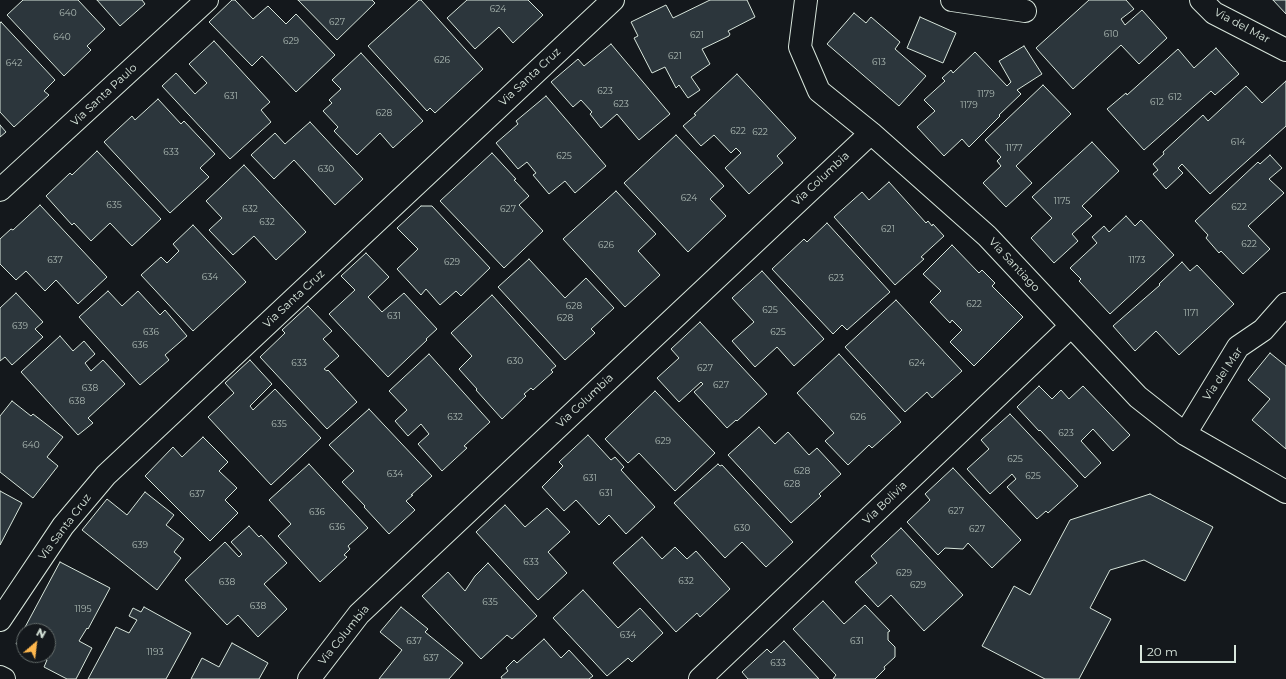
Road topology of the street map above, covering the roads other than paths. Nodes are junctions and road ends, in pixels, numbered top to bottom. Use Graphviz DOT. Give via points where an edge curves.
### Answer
graph roads {
  1 [pos="207,0"];
  2 [pos="613,0"];
  3 [pos="806,0"];
  4 [pos="952,0"];
  5 [pos="1201,0"];
  6 [pos="1025,11"];
  7 [pos="1286,50"];
  8 [pos="871,133"];
  9 [pos="0,190"];
  10 [pos="1286,304"];
  11 [pos="1070,327"];
  12 [pos="1185,434"];
  13 [pos="1286,492"];
  14 [pos="0,620"];
  15 [pos="0,677"];
  16 [pos="4,679"];
  17 [pos="310,679"];
  18 [pos="701,679"];
  1 -- 9 [label="street, Via Santa Paulo"];
  2 -- 14 [label="street, Via Santa Cruz" via="106,475 63,526"];
  3 -- 8 [label="street, Via Santiago" via="800,47 819,91"];
  4 -- 6 [label="street"];
  5 -- 7 [label="street, Via del Mar" via="1214,12"];
  8 -- 11 [label="street, Via Santiago" via="987,236"];
  8 -- 17 [label="street, Via Columbia" via="359,614"];
  10 -- 12 [label="street, Via del Mar" via="1263,330 1238,347"];
  11 -- 12 [label="street, Via Santiago" via="1138,397"];
  11 -- 18 [label="street, Via Bolivia"];
  12 -- 13 [label="street, Via Santiago"];
  15 -- 16 [label="street"];
}
